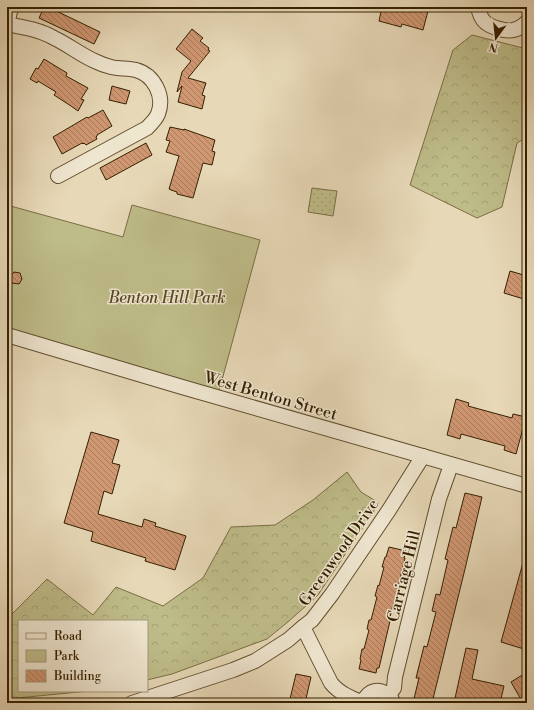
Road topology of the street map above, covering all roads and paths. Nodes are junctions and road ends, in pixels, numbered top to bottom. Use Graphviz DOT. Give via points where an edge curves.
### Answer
graph roads {
  1 [pos="11,7"];
  2 [pos="478,7"];
  3 [pos="527,22"];
  4 [pos="7,24"];
  5 [pos="58,176"];
  6 [pos="7,335"];
  7 [pos="423,456"];
  8 [pos="451,464"];
  9 [pos="527,486"];
  10 [pos="303,627"];
  11 [pos="391,699"];
  12 [pos="132,703"];
  13 [pos="363,703"];
  1 -- 4 [label="street"];
  2 -- 3 [label="street" via="484,21 502,30 512,31"];
  4 -- 5 [label="street" via="55,38 96,62 136,70 151,79 157,88 160,97 158,114 147,128"];
  6 -- 7 [label="street, West Benton Street"];
  7 -- 8 [label="street, West Benton Street"];
  7 -- 10 [label="street, Greenwood Drive" via="332,594 312,620"];
  8 -- 9 [label="street, West Benton Street"];
  8 -- 11 [label="street, Carriage Hill" via="439,499"];
  10 -- 12 [label="street, Greenwood Drive" via="255,661"];
  10 -- 13 [label="street, Carriage Hill" via="331,683 343,694"];
  11 -- 13 [label="street, Carriage Hill" via="384,692 375,691 370,693"];
}
